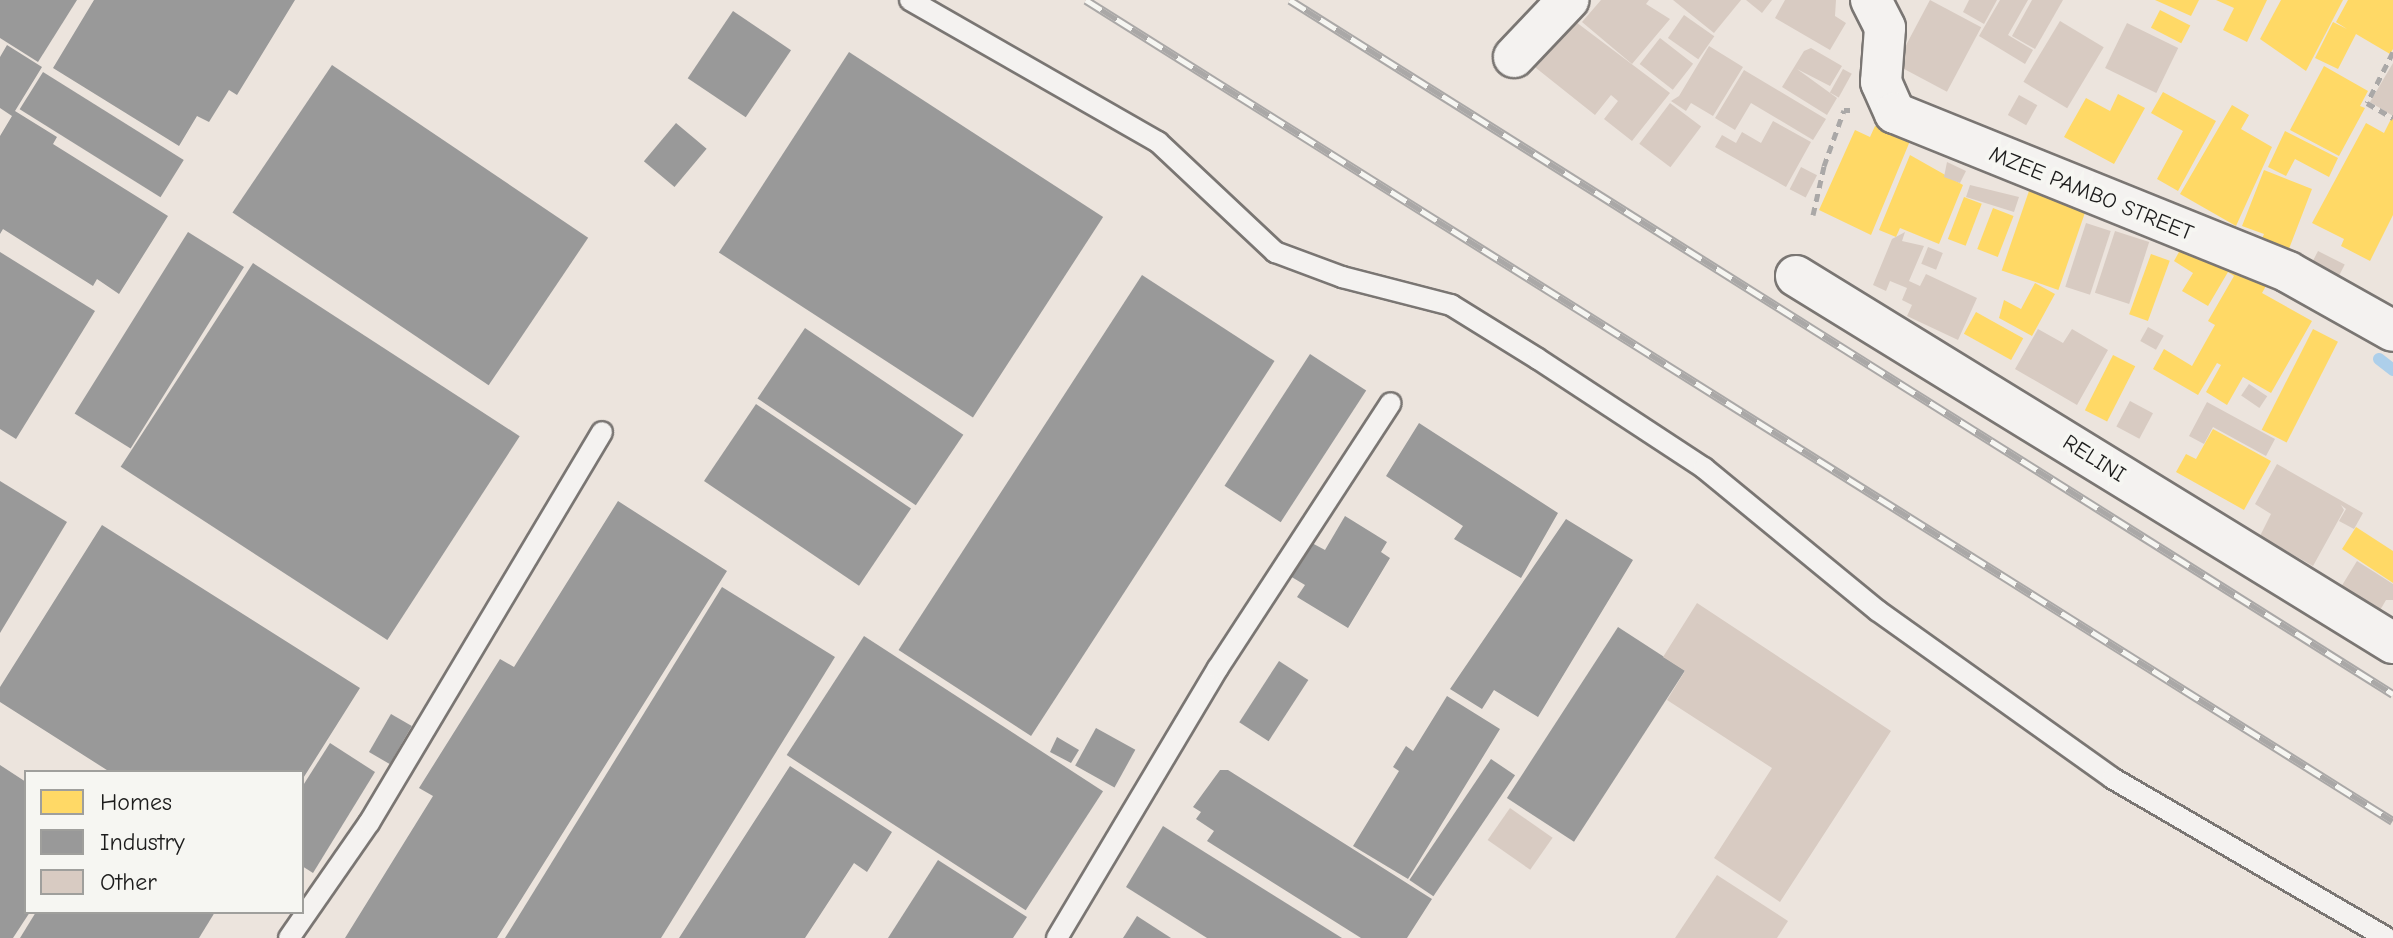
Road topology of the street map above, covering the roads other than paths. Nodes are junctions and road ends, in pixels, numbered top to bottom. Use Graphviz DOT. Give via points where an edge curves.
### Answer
graph roads {
  1 [pos="910,0"];
  2 [pos="1568,0"];
  3 [pos="1871,0"];
  4 [pos="1514,57"];
  5 [pos="1796,276"];
  6 [pos="2393,331"];
  7 [pos="1391,403"];
  8 [pos="602,432"];
  9 [pos="2393,643"];
  10 [pos="289,938"];
  11 [pos="1057,938"];
  12 [pos="2387,938"];
  1 -- 12 [label="lane" via="1158,142 1275,252 1342,277 1451,305 1538,359 1704,468 1878,611 2112,778"];
  2 -- 4 [label="street"];
  3 -- 6 [label="street, MZEE PAMBO STREET" via="1885,28 1881,82 1895,113 2288,272"];
  5 -- 9 [label="street, RELINI"];
  7 -- 11 [label="lane" via="1218,668"];
  8 -- 10 [label="lane" via="369,823"];
}
